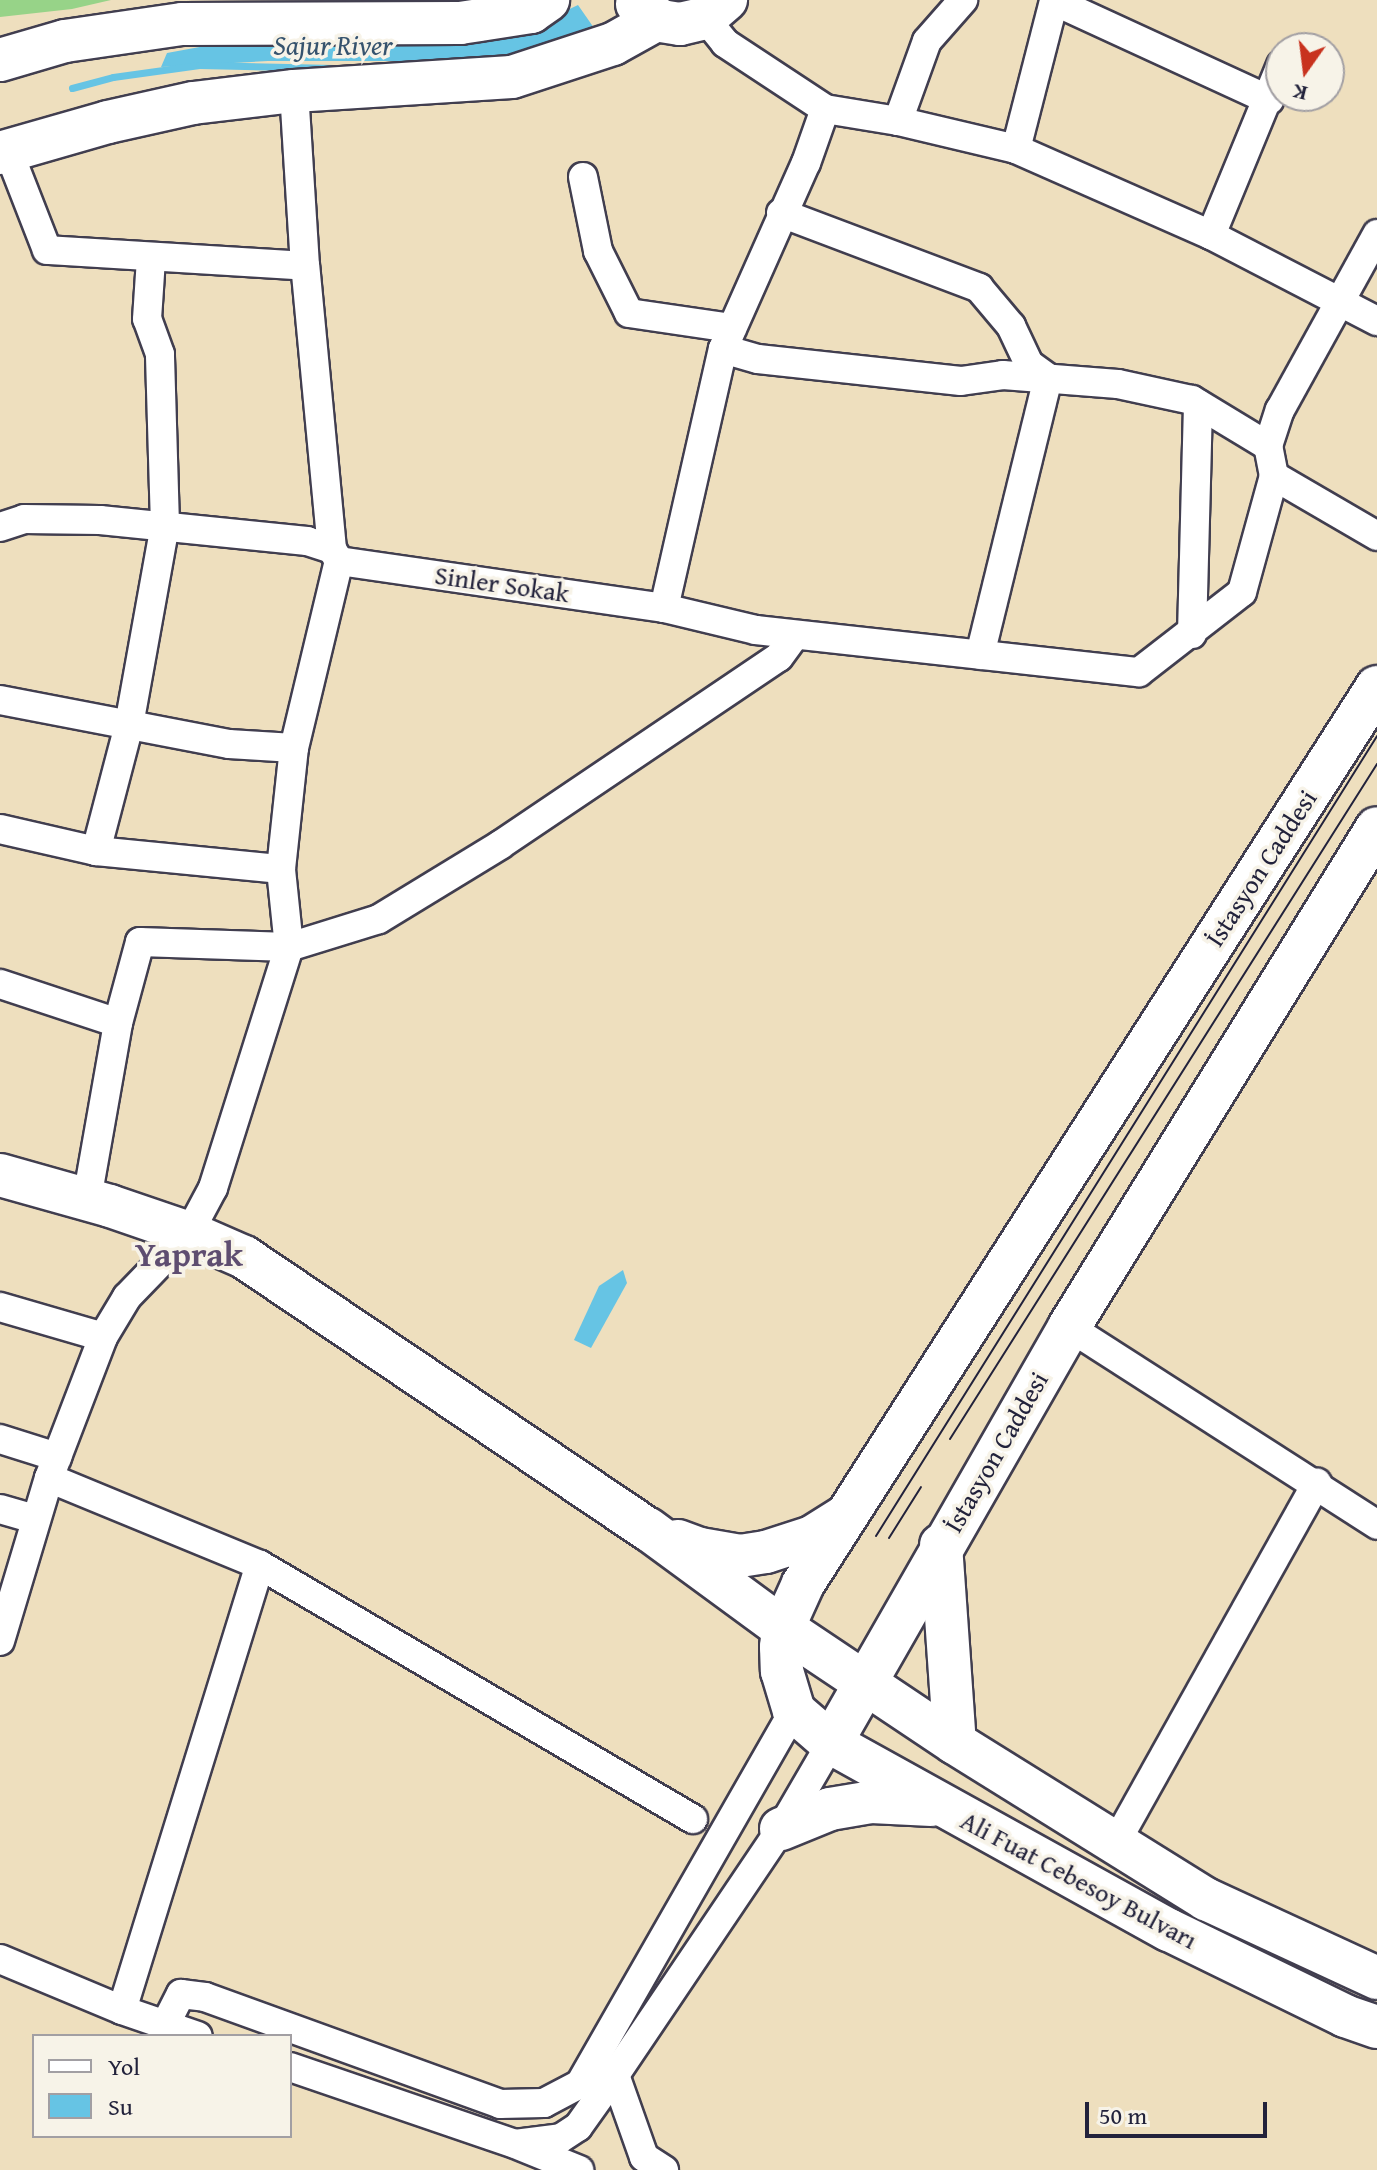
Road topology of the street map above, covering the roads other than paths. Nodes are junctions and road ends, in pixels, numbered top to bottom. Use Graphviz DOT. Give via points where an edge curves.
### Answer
graph roads {
  1 [pos="548,0"];
  2 [pos="963,0"];
  3 [pos="646,9"];
  4 [pos="716,9"];
  5 [pos="0,29"];
  6 [pos="65,41"];
  7 [pos="0,60"];
  8 [pos="294,91"];
  9 [pos="1265,98"];
  10 [pos="825,109"];
  11 [pos="1265,109"];
  12 [pos="898,121"];
  13 [pos="1016,149"];
  14 [pos="4,152"];
  15 [pos="583,177"];
  16 [pos="781,213"];
  17 [pos="1377,234"];
  18 [pos="1211,235"];
  19 [pos="151,258"];
  20 [pos="305,266"];
  21 [pos="1340,299"];
  22 [pos="1377,321"];
  23 [pos="728,339"];
  24 [pos="1048,378"];
  25 [pos="1198,404"];
  26 [pos="1268,446"];
  27 [pos="1274,476"];
  28 [pos="165,525"];
  29 [pos="0,527"];
  30 [pos="1377,536"];
  31 [pos="335,555"];
  32 [pos="664,608"];
  33 [pos="1192,634"];
  34 [pos="795,635"];
  35 [pos="980,655"];
  36 [pos="1377,687"];
  37 [pos="0,700"];
  38 [pos="129,725"];
  39 [pos="294,748"];
  40 [pos="1377,828"];
  41 [pos="0,829"];
  42 [pos="96,851"];
  43 [pos="281,869"];
  44 [pos="289,947"];
  45 [pos="0,984"];
  46 [pos="118,1023"];
  47 [pos="0,1175"];
  48 [pos="87,1199"];
  49 [pos="189,1233"];
  50 [pos="0,1307"];
  51 [pos="1069,1327"];
  52 [pos="103,1337"];
  53 [pos="0,1439"];
  54 [pos="53,1467"];
  55 [pos="1317,1483"];
  56 [pos="0,1509"];
  57 [pos="853,1511"];
  58 [pos="36,1519"];
  59 [pos="1377,1525"];
  60 [pos="648,1529"];
  61 [pos="941,1545"];
  62 [pos="260,1565"];
  63 [pos="783,1628"];
  64 [pos="0,1641"];
  65 [pos="865,1683"];
  66 [pos="794,1711"];
  67 [pos="831,1743"];
  68 [pos="955,1743"];
  69 [pos="945,1807"];
  70 [pos="693,1819"];
  71 [pos="781,1829"];
  72 [pos="1115,1844"];
  73 [pos="0,1959"];
  74 [pos="1375,1973"];
  75 [pos="122,2010"];
  76 [pos="165,2025"];
  77 [pos="1377,2027"];
  78 [pos="192,2034"];
  79 [pos="292,2068"];
  80 [pos="615,2075"];
  81 [pos="515,2144"];
  82 [pos="579,2170"];
  83 [pos="664,2170"];
  1 -- 6 [label="street" via="531,12 460,23 182,24"];
  2 -- 12 [label="street" via="927,41"];
  3 -- 4 [label="street" via="680,24"];
  3 -- 8 [label="street" via="613,44 512,77"];
  4 -- 10 [label="street" via="725,43"];
  5 -- 6 [label="street"];
  6 -- 7 [label="street"];
  8 -- 14 [label="street" via="193,103"];
  8 -- 20 [label="street"];
  9 -- 13 [label="street" via="1054,1"];
  10 -- 12 [label="street"];
  10 -- 16 [label="street"];
  11 -- 18 [label="street"];
  12 -- 13 [label="street"];
  13 -- 18 [label="street"];
  14 -- 19 [label="street" via="47,250"];
  15 -- 23 [label="street" via="598,251 629,313"];
  16 -- 23 [label="street"];
  16 -- 24 [label="street" via="979,288 1011,326 1029,364"];
  17 -- 21 [label="street"];
  18 -- 21 [label="street"];
  19 -- 20 [label="street"];
  19 -- 28 [label="street" via="147,319 160,354"];
  20 -- 31 [label="street"];
  21 -- 22 [label="street"];
  21 -- 26 [label="street" via="1280,410"];
  23 -- 24 [label="street" via="758,359 961,381 1003,375"];
  23 -- 32 [label="street"];
  24 -- 25 [label="street" via="1118,384"];
  24 -- 35 [label="street"];
  25 -- 26 [label="street"];
  25 -- 33 [label="street"];
  26 -- 27 [label="street"];
  27 -- 30 [label="street"];
  27 -- 33 [label="street, Sinler Sokak" via="1242,592"];
  28 -- 29 [label="street, Sinler Sokak" via="24,519"];
  28 -- 31 [label="street, Sinler Sokak" via="307,541"];
  28 -- 38 [label="street"];
  31 -- 32 [label="street, Sinler Sokak"];
  31 -- 39 [label="street"];
  32 -- 34 [label="street, Sinler Sokak"];
  33 -- 35 [label="street, Sinler Sokak" via="1139,672"];
  34 -- 35 [label="street, Sinler Sokak"];
  34 -- 44 [label="street" via="779,657 500,845 379,919"];
  36 -- 57 [label="street, İstasyon Caddesi"];
  37 -- 38 [label="street"];
  38 -- 39 [label="street" via="229,744"];
  38 -- 42 [label="street"];
  39 -- 43 [label="street"];
  40 -- 51 [label="street, İstasyon Caddesi"];
  41 -- 42 [label="street"];
  42 -- 43 [label="street"];
  43 -- 44 [label="street"];
  44 -- 46 [label="street" via="140,942"];
  44 -- 49 [label="street" via="213,1188"];
  45 -- 46 [label="street"];
  46 -- 48 [label="street"];
  47 -- 48 [label="street"];
  48 -- 49 [label="street"];
  49 -- 52 [label="street" via="127,1297"];
  49 -- 60 [label="street" via="244,1257 292,1287"];
  50 -- 52 [label="street"];
  51 -- 55 [label="street"];
  51 -- 61 [label="street, İstasyon Caddesi"];
  52 -- 54 [label="street"];
  53 -- 54 [label="street"];
  54 -- 58 [label="street"];
  54 -- 62 [label="street"];
  55 -- 59 [label="street"];
  55 -- 72 [label="street"];
  56 -- 58 [label="street"];
  57 -- 60 [label="street" via="812,1537 740,1556 700,1549"];
  57 -- 63 [label="street, İstasyon Caddesi" via="803,1584"];
  58 -- 64 [label="street"];
  60 -- 63 [label="street"];
  61 -- 65 [label="street, İstasyon Caddesi"];
  61 -- 68 [label="street"];
  62 -- 70 [label="street"];
  62 -- 75 [label="street"];
  63 -- 65 [label="street"];
  63 -- 66 [label="street, İstasyon Caddesi" via="782,1671"];
  65 -- 67 [label="street, İstasyon Caddesi"];
  65 -- 68 [label="street"];
  66 -- 67 [label="street, Ali Fuat Cebesoy Bulvarı"];
  66 -- 76 [label="street" via="580,2084 544,2103 500,2104 205,1997 181,1994"];
  67 -- 69 [label="street, Ali Fuat Cebesoy Bulvarı"];
  67 -- 71 [label="street, İstasyon Caddesi"];
  68 -- 72 [label="street"];
  69 -- 71 [label="street" via="872,1802 830,1809"];
  69 -- 77 [label="street, Ali Fuat Cebesoy Bulvarı" via="1169,1930"];
  71 -- 80 [label="street, İstasyon Caddesi"];
  72 -- 74 [label="street" via="1206,1899"];
  73 -- 75 [label="street"];
  75 -- 76 [label="street"];
  76 -- 78 [label="street"];
  79 -- 81 [label="street"];
  80 -- 81 [label="street, İstasyon Caddesi" via="578,2127 545,2143"];
  80 -- 83 [label="street" via="644,2157"];
  81 -- 82 [label="street"];
}
